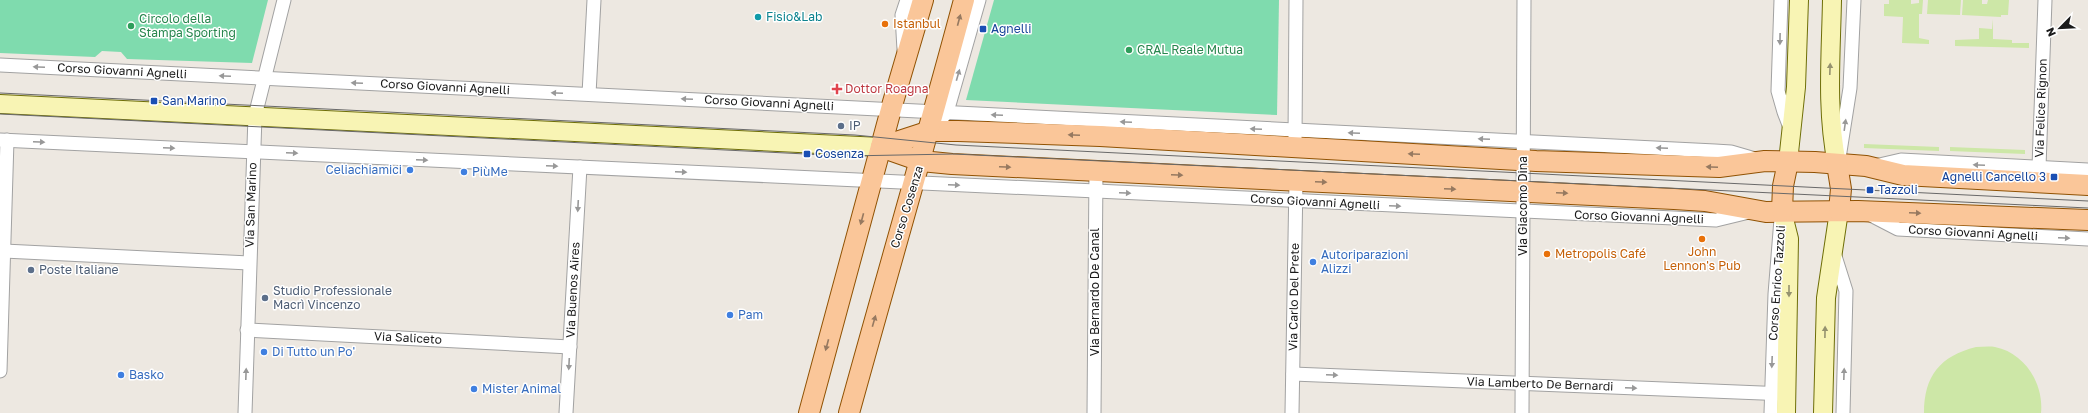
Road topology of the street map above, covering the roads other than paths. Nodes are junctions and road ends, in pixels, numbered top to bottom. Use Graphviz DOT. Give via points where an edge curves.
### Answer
graph roads {
  1 [pos="284,0"];
  2 [pos="594,0"];
  3 [pos="907,0"];
  4 [pos="923,0"];
  5 [pos="964,0"];
  6 [pos="979,0"];
  7 [pos="1296,0"];
  8 [pos="1524,0"];
  9 [pos="1780,0"];
  10 [pos="1799,0"];
  11 [pos="1832,0"];
  12 [pos="1854,0"];
  13 [pos="2045,0"];
  14 [pos="905,62"];
  15 [pos="0,65"];
  16 [pos="264,78"];
  17 [pos="589,94"];
  18 [pos="0,104"];
  19 [pos="890,110"];
  20 [pos="255,116"];
  21 [pos="936,121"];
  22 [pos="1101,128"];
  23 [pos="1792,130"];
  24 [pos="1295,139"];
  25 [pos="4,140"];
  26 [pos="1523,141"];
  27 [pos="881,147"];
  28 [pos="253,152"];
  29 [pos="1523,160"];
  30 [pos="1765,162"];
  31 [pos="1788,162"];
  32 [pos="1837,164"];
  33 [pos="580,167"];
  34 [pos="1869,167"];
  35 [pos="2039,167"];
  36 [pos="2088,170"];
  37 [pos="1096,171"];
  38 [pos="918,173"];
  39 [pos="1296,181"];
  40 [pos="872,182"];
  41 [pos="2088,185"];
  42 [pos="1095,192"];
  43 [pos="1523,192"];
  44 [pos="1295,201"];
  45 [pos="1758,211"];
  46 [pos="1782,211"];
  47 [pos="1839,211"];
  48 [pos="1862,211"];
  49 [pos="1523,212"];
  50 [pos="2088,220"];
  51 [pos="2088,239"];
  52 [pos="4,251"];
  53 [pos="1834,251"];
  54 [pos="249,264"];
  55 [pos="247,330"];
  56 [pos="570,347"];
  57 [pos="0,371"];
  58 [pos="1293,374"];
  59 [pos="1522,383"];
  60 [pos="1779,394"];
  61 [pos="245,413"];
  62 [pos="566,413"];
  63 [pos="809,413"];
  64 [pos="849,413"];
  65 [pos="1094,413"];
  66 [pos="1292,413"];
  67 [pos="1522,413"];
  68 [pos="1770,413"];
  69 [pos="1786,413"];
  70 [pos="1823,413"];
  71 [pos="1843,413"];
  1 -- 16 [label="street, Via San Marino"];
  2 -- 17 [label="street"];
  3 -- 14 [label="street" via="902,15"];
  4 -- 14 [label="main road"];
  21 -- 5 [label="main road, Corso Cosenza, one-way"];
  21 -- 6 [label="street, Corso Cosenza, one-way"];
  7 -- 24 [label="street"];
  8 -- 26 [label="street, Via Giacomo Dina"];
  9 -- 23 [label="street, one-way" via="1778,91"];
  10 -- 23 [label="main road"];
  32 -- 11 [label="main road, one-way" via="1833,144 1830,90"];
  32 -- 12 [label="street, one-way" via="1850,88"];
  13 -- 35 [label="street, Via Felice Rignon"];
  14 -- 19 [label="main road"];
  16 -- 15 [label="street, Corso Giovanni Agnelli, one-way"];
  17 -- 16 [label="street, Corso Giovanni Agnelli, one-way"];
  16 -- 20 [label="street, Via San Marino"];
  19 -- 17 [label="street, Corso Giovanni Agnelli, one-way"];
  18 -- 20 [label="main road, Corso Giovanni Agnelli"];
  19 -- 21 [label="street, Corso Giovanni Agnelli"];
  19 -- 27 [label="main road"];
  20 -- 27 [label="main road, Corso Giovanni Agnelli"];
  20 -- 28 [label="street, Via San Marino"];
  22 -- 21 [label="street, Corso Giovanni Agnelli, one-way"];
  22 -- 21 [label="main road, Corso Giovanni Agnelli, one-way" via="958,131"];
  21 -- 27 [label="main road, Corso Giovanni Agnelli"];
  21 -- 38 [label="main road, Corso Cosenza"];
  24 -- 22 [label="main road, Corso Giovanni Agnelli, one-way"];
  23 -- 31 [label="main road"];
  26 -- 24 [label="street, Corso Giovanni Agnelli, one-way"];
  29 -- 24 [label="main road, Corso Giovanni Agnelli, one-way"];
  25 -- 28 [label="street, Corso Giovanni Agnelli, one-way"];
  25 -- 52 [label="street"];
  26 -- 29 [label="street, Via Giacomo Dina"];
  30 -- 26 [label="street, Corso Giovanni Agnelli, one-way" via="1731,152"];
  27 -- 38 [label="main road, Corso Giovanni Agnelli"];
  27 -- 40 [label="main road"];
  28 -- 33 [label="street, Corso Giovanni Agnelli, one-way"];
  28 -- 54 [label="street, Via San Marino"];
  30 -- 29 [label="main road, Corso Giovanni Agnelli, one-way" via="1719,167"];
  29 -- 43 [label="street, Via Giacomo Dina"];
  30 -- 31 [label="main road, Corso Giovanni Agnelli"];
  31 -- 32 [label="main road, Corso Giovanni Agnelli"];
  31 -- 46 [label="main road" via="1783,186"];
  32 -- 34 [label="main road"];
  32 -- 47 [label="main road" via="1841,189"];
  33 -- 40 [label="street, Corso Giovanni Agnelli, one-way"];
  33 -- 56 [label="street, Via Buenos Aires, one-way"];
  35 -- 34 [label="street, one-way" via="1901,160"];
  34 -- 41 [label="main road" via="1902,175"];
  35 -- 36 [label="street"];
  38 -- 37 [label="main road, Corso Giovanni Agnelli, one-way" via="952,164"];
  37 -- 39 [label="main road, Corso Giovanni Agnelli, one-way"];
  37 -- 42 [label="street, Via Bernardo De Canal"];
  38 -- 40 [label="street, Corso Giovanni Agnelli"];
  38 -- 42 [label="street, Corso Giovanni Agnelli, one-way"];
  64 -- 38 [label="main road, Corso Cosenza, one-way"];
  39 -- 43 [label="main road, Corso Giovanni Agnelli, one-way"];
  39 -- 44 [label="street, Via Carlo Del Prete"];
  40 -- 63 [label="main road, one-way"];
  42 -- 44 [label="street, Corso Giovanni Agnelli, one-way"];
  42 -- 65 [label="street, Via Bernardo De Canal"];
  43 -- 45 [label="main road, Corso Giovanni Agnelli, one-way" via="1705,201"];
  43 -- 49 [label="street, Via Giacomo Dina"];
  44 -- 49 [label="street, Corso Giovanni Agnelli, one-way"];
  44 -- 58 [label="street, Via Carlo Del Prete"];
  45 -- 46 [label="main road, Corso Giovanni Agnelli"];
  45 -- 49 [label="street, Corso Giovanni Agnelli" via="1716,220"];
  46 -- 47 [label="main road, Corso Giovanni Agnelli"];
  46 -- 60 [label="main road, Corso Enrico Tazzoli, one-way" via="1789,239"];
  47 -- 48 [label="main road, Corso Giovanni Agnelli"];
  47 -- 53 [label="main road"];
  48 -- 50 [label="main road, Corso Giovanni Agnelli, one-way"];
  48 -- 51 [label="street, Corso Giovanni Agnelli, one-way" via="1898,228"];
  49 -- 59 [label="street, Via Giacomo Dina"];
  52 -- 54 [label="street"];
  52 -- 57 [label="street"];
  70 -- 53 [label="main road, one-way" via="1826,298"];
  71 -- 53 [label="street, one-way" via="1846,291"];
  54 -- 55 [label="street, Via San Marino"];
  55 -- 56 [label="street, Via Saliceto"];
  61 -- 55 [label="street, Via San Marino, one-way"];
  56 -- 62 [label="street, Via Buenos Aires, one-way"];
  58 -- 59 [label="street, Via Lamberto De Bernardi, one-way"];
  58 -- 66 [label="street, Via Carlo Del Prete"];
  59 -- 60 [label="street, Via Lamberto De Bernardi, one-way"];
  59 -- 67 [label="street, Via Giacomo Dina"];
  60 -- 68 [label="street, Corso Enrico Tazzoli"];
  60 -- 69 [label="main road, Corso Enrico Tazzoli"];
}
